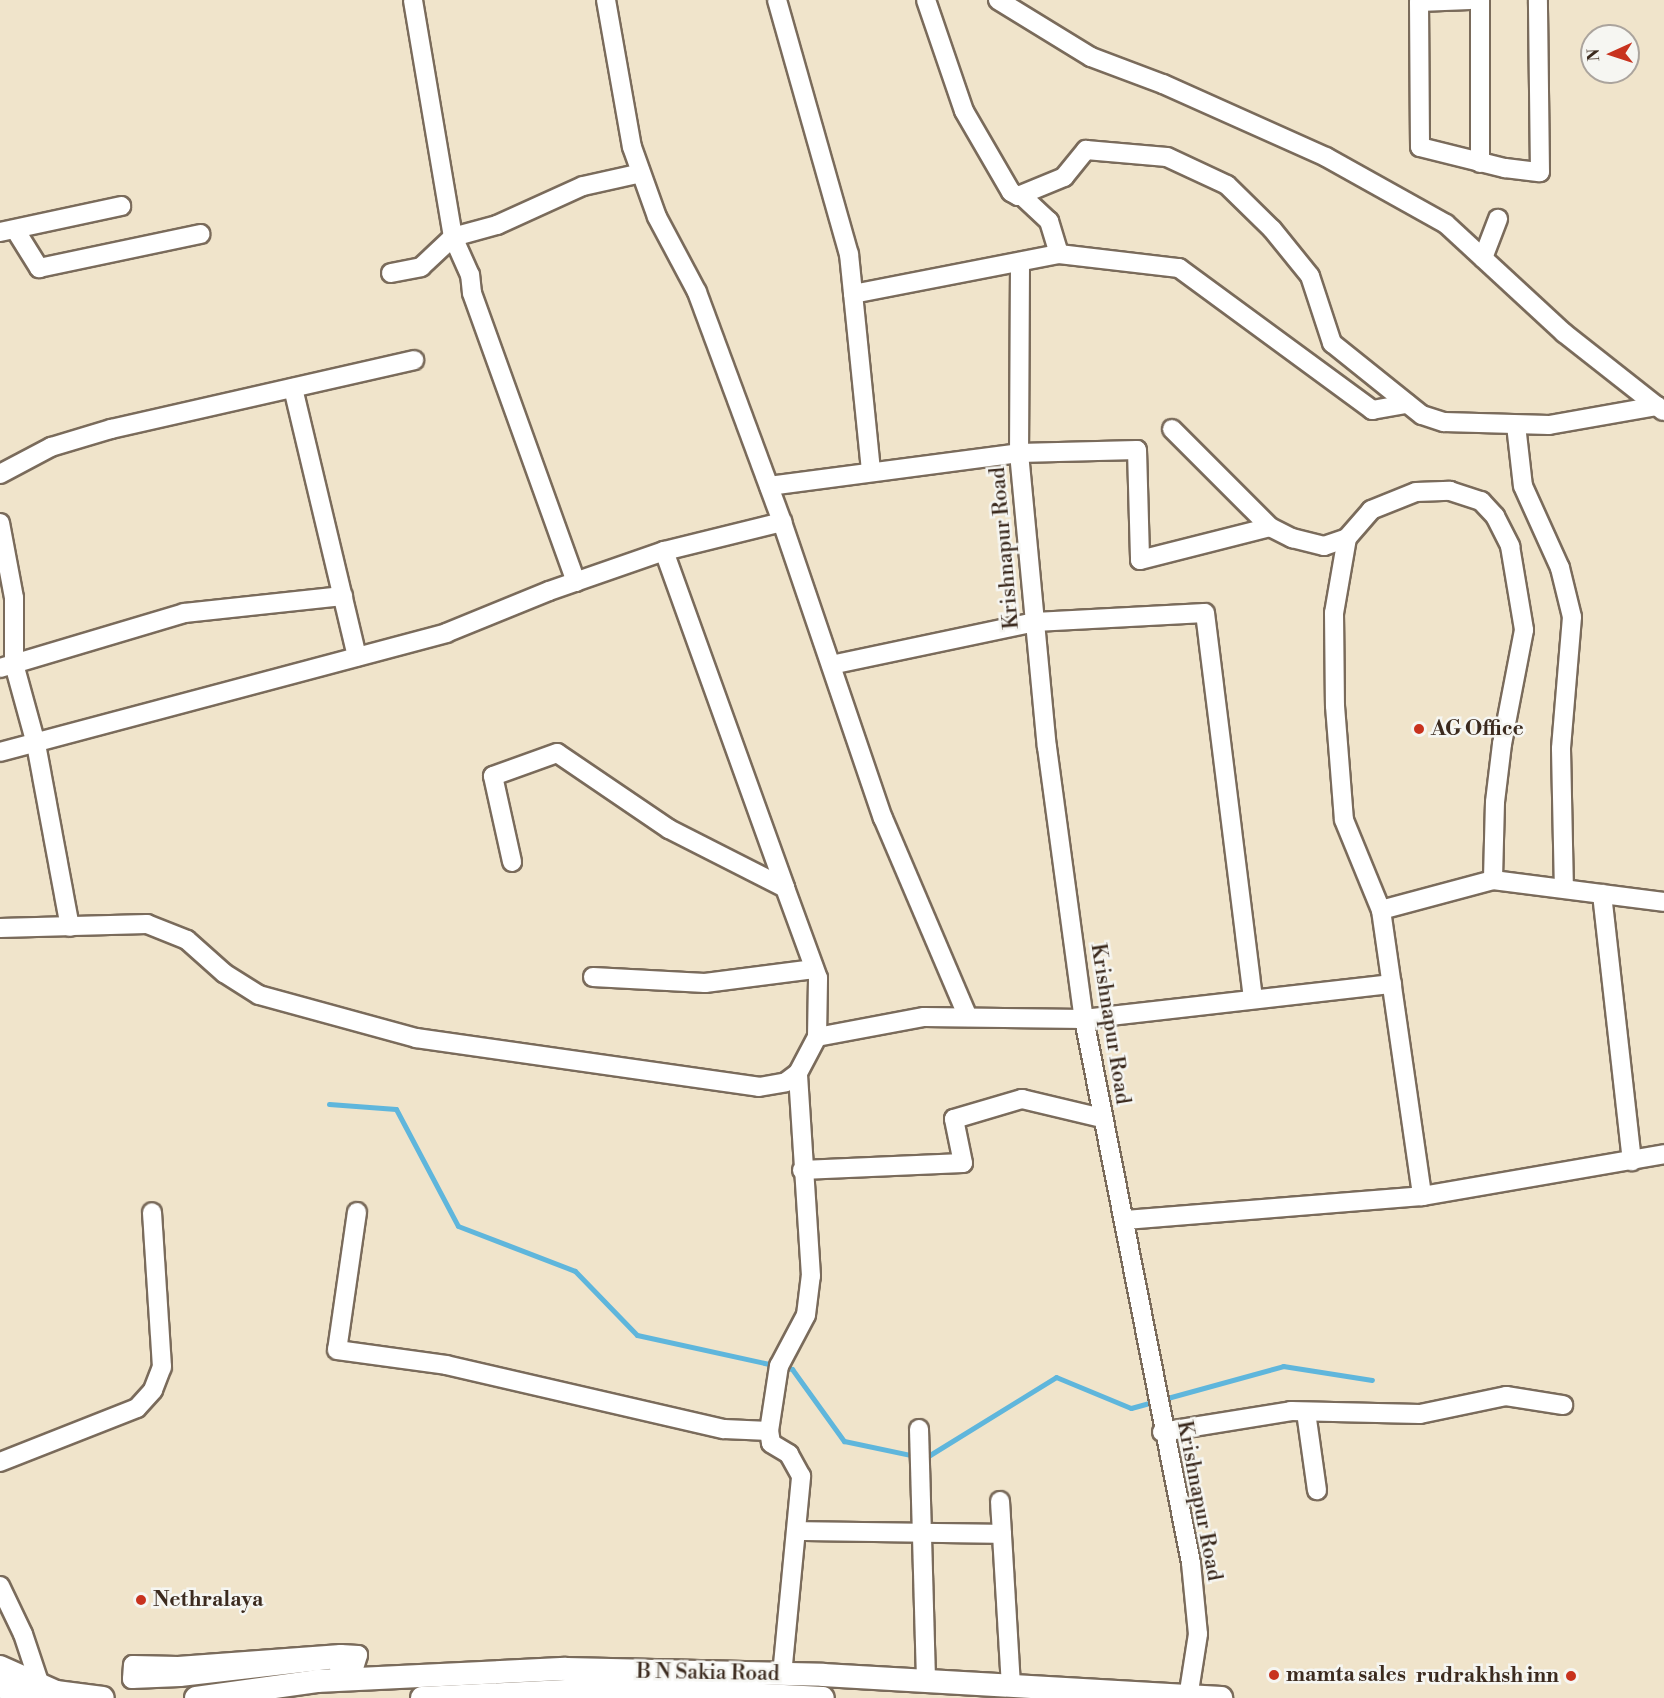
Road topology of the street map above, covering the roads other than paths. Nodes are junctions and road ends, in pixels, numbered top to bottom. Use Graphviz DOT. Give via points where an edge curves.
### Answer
graph roads {
  1 [pos="413,0"];
  2 [pos="606,0"];
  3 [pos="777,0"];
  4 [pos="926,0"];
  5 [pos="998,0"];
  6 [pos="1470,0"];
  7 [pos="1480,0"];
  8 [pos="1538,0"];
  9 [pos="1480,163"];
  10 [pos="641,173"];
  11 [pos="1022,196"];
  12 [pos="121,206"];
  13 [pos="1498,219"];
  14 [pos="8,232"];
  15 [pos="200,234"];
  16 [pos="453,237"];
  17 [pos="1059,255"];
  18 [pos="1483,258"];
  19 [pos="1020,265"];
  20 [pos="391,273"];
  21 [pos="853,294"];
  22 [pos="414,360"];
  23 [pos="293,388"];
  24 [pos="1407,404"];
  25 [pos="1661,409"];
  26 [pos="1516,425"];
  27 [pos="1172,429"];
  28 [pos="1019,453"];
  29 [pos="871,471"];
  30 [pos="0,474"];
  31 [pos="769,486"];
  32 [pos="782,522"];
  33 [pos="0,523"];
  34 [pos="1270,527"];
  35 [pos="1347,538"];
  36 [pos="664,551"];
  37 [pos="576,582"];
  38 [pos="343,596"];
  39 [pos="1035,622"];
  40 [pos="357,656"];
  41 [pos="831,665"];
  42 [pos="7,666"];
  43 [pos="36,744"];
  44 [pos="0,752"];
  45 [pos="512,862"];
  46 [pos="1493,880"];
  47 [pos="785,888"];
  48 [pos="1564,888"];
  49 [pos="1602,894"];
  50 [pos="1664,902"];
  51 [pos="1381,909"];
  52 [pos="70,927"];
  53 [pos="0,928"];
  54 [pos="814,969"];
  55 [pos="593,977"];
  56 [pos="1392,984"];
  57 [pos="1253,999"];
  58 [pos="968,1017"];
  59 [pos="1084,1019"];
  60 [pos="817,1037"];
  61 [pos="798,1073"];
  62 [pos="1102,1118"];
  63 [pos="1664,1154"];
  64 [pos="1632,1161"];
  65 [pos="802,1170"];
  66 [pos="1422,1196"];
  67 [pos="152,1212"];
  68 [pos="357,1212"];
  69 [pos="1125,1220"];
  70 [pos="1563,1405"];
  71 [pos="1306,1412"];
  72 [pos="919,1429"];
  73 [pos="769,1431"];
  74 [pos="1162,1432"];
  75 [pos="0,1462"];
  76 [pos="1317,1490"];
  77 [pos="1000,1501"];
  78 [pos="797,1531"];
  79 [pos="922,1532"];
  80 [pos="1002,1534"];
  81 [pos="0,1586"];
  82 [pos="0,1667"];
  83 [pos="782,1675"];
  84 [pos="350,1680"];
  85 [pos="926,1681"];
  86 [pos="0,1686"];
  87 [pos="708,1687"];
  88 [pos="316,1690"];
  89 [pos="1021,1690"];
  90 [pos="45,1693"];
  91 [pos="626,1693"];
  92 [pos="1189,1697"];
  93 [pos="103,1698"];
  94 [pos="196,1698"];
  95 [pos="422,1698"];
  96 [pos="823,1698"];
  97 [pos="1221,1698"];
  1 -- 16 [label="street"];
  2 -- 10 [label="street" via="632,147"];
  3 -- 21 [label="street" via="849,254"];
  4 -- 11 [label="street" via="964,111 1011,192"];
  5 -- 18 [label="street" via="1090,57 1163,84 1392,190 1446,224"];
  6 -- 9 [label="street" via="1419,2 1420,147"];
  7 -- 9 [label="street"];
  8 -- 9 [label="street" via="1540,172"];
  10 -- 16 [label="street" via="584,186 497,225"];
  10 -- 31 [label="street" via="657,217 697,292"];
  11 -- 17 [label="street" via="1049,221"];
  11 -- 24 [label="street" via="1064,177 1086,150 1167,157 1227,184 1296,255 1310,276 1332,343"];
  12 -- 14 [label="street"];
  13 -- 18 [label="street"];
  14 -- 15 [label="street" via="39,268"];
  16 -- 20 [label="street" via="421,267"];
  16 -- 37 [label="street" via="470,274 472,293"];
  17 -- 19 [label="street"];
  17 -- 24 [label="street" via="1179,268 1372,410"];
  18 -- 25 [label="street" via="1564,333"];
  19 -- 21 [label="street"];
  19 -- 28 [label="street, Krishnapur Road"];
  21 -- 29 [label="street"];
  22 -- 23 [label="street"];
  23 -- 30 [label="street" via="111,429 51,447"];
  23 -- 38 [label="street"];
  24 -- 26 [label="street" via="1422,415 1444,422"];
  25 -- 26 [label="street" via="1550,425"];
  26 -- 48 [label="street" via="1523,486 1560,568 1572,617 1561,749"];
  27 -- 34 [label="street"];
  28 -- 29 [label="street"];
  28 -- 34 [label="street" via="1137,450 1140,560"];
  28 -- 39 [label="street, Krishnapur Road"];
  29 -- 31 [label="street"];
  31 -- 32 [label="street"];
  32 -- 36 [label="street"];
  32 -- 41 [label="street"];
  33 -- 42 [label="street" via="14,598"];
  34 -- 35 [label="street" via="1292,538 1324,546"];
  35 -- 46 [label="street" via="1371,510 1416,492 1450,490 1481,501 1495,516 1510,546 1524,630 1502,744"];
  35 -- 51 [label="street" via="1334,614 1335,706 1344,820"];
  36 -- 37 [label="street"];
  36 -- 47 [label="street"];
  37 -- 40 [label="street" via="446,633"];
  38 -- 40 [label="street"];
  38 -- 42 [label="street" via="184,613"];
  39 -- 41 [label="street"];
  39 -- 57 [label="street" via="1205,613"];
  39 -- 59 [label="street, Krishnapur Road" via="1047,747"];
  40 -- 43 [label="street"];
  41 -- 58 [label="street" via="883,818"];
  42 -- 43 [label="street"];
  43 -- 44 [label="street"];
  43 -- 52 [label="street"];
  45 -- 47 [label="street" via="493,776 557,753 669,829"];
  46 -- 48 [label="street"];
  46 -- 51 [label="street"];
  47 -- 54 [label="street"];
  48 -- 49 [label="street"];
  49 -- 50 [label="street"];
  49 -- 64 [label="street"];
  51 -- 56 [label="street"];
  52 -- 53 [label="street"];
  52 -- 61 [label="street" via="147,924 187,940 224,974 259,995 416,1038 759,1087 786,1082"];
  54 -- 55 [label="street" via="705,983"];
  54 -- 60 [label="street" via="818,978"];
  56 -- 57 [label="street"];
  56 -- 66 [label="street"];
  57 -- 59 [label="street"];
  58 -- 59 [label="street"];
  58 -- 60 [label="street" via="924,1017"];
  59 -- 62 [label="street, Krishnapur Road"];
  60 -- 61 [label="street"];
  61 -- 65 [label="street"];
  62 -- 65 [label="street" via="1023,1099 954,1119 963,1163"];
  62 -- 69 [label="street, Krishnapur Road"];
  63 -- 64 [label="street"];
  64 -- 66 [label="street"];
  65 -- 73 [label="street" via="810,1231 806,1315 779,1366"];
  66 -- 69 [label="street"];
  67 -- 75 [label="street" via="162,1366 153,1390 137,1408"];
  68 -- 73 [label="street" via="337,1350 446,1365 724,1429"];
  69 -- 74 [label="street, Krishnapur Road"];
  70 -- 71 [label="street" via="1506,1396 1420,1414"];
  71 -- 74 [label="street" via="1214,1421"];
  71 -- 76 [label="street"];
  72 -- 79 [label="street"];
  73 -- 78 [label="street" via="771,1443 789,1455 801,1476"];
  74 -- 92 [label="street, Krishnapur Road" via="1191,1563 1196,1610 1198,1634"];
  77 -- 80 [label="street"];
  78 -- 79 [label="street"];
  78 -- 83 [label="street"];
  79 -- 80 [label="street"];
  79 -- 85 [label="street"];
  80 -- 89 [label="street"];
  81 -- 90 [label="street"];
  82 -- 90 [label="main road"];
  83 -- 85 [label="main road, B N Sakia Road"];
  83 -- 87 [label="main road, B N Sakia Road"];
  84 -- 84 [label="street" via="336,1659 180,1677 132,1678 133,1665 358,1655"];
  84 -- 87 [label="main road, B N Sakia Road" via="566,1669"];
  84 -- 88 [label="main road, B N Sakia Road"];
  85 -- 89 [label="main road, B N Sakia Road"];
  86 -- 90 [label="main road"];
  87 -- 91 [label="main road, B N Sakia Road"];
  87 -- 96 [label="main road, B N Sakia Road"];
  88 -- 94 [label="main road, B N Sakia Road"];
  89 -- 92 [label="main road, B N Sakia Road"];
  90 -- 93 [label="main road"];
  91 -- 95 [label="main road, B N Sakia Road"];
  92 -- 97 [label="main road, B N Sakia Road"];
}
